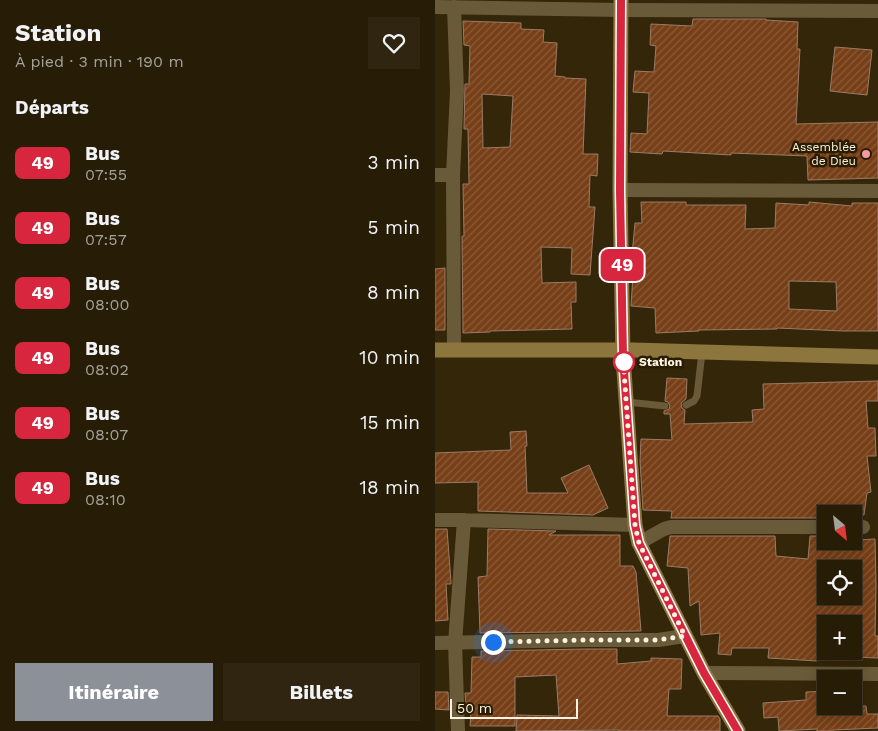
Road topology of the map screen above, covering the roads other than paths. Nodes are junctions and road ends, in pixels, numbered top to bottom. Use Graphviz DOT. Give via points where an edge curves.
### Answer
graph roads {
  1 [pos="621,5"];
  2 [pos="435,7"];
  3 [pos="454,7"];
  4 [pos="878,11"];
  5 [pos="435,175"];
  6 [pos="453,175"];
  7 [pos="620,190"];
  8 [pos="878,191"];
  9 [pos="454,349"];
  10 [pos="623,349"];
  11 [pos="435,350"];
  12 [pos="702,352"];
  13 [pos="878,357"];
  14 [pos="627,402"];
  15 [pos="686,405"];
  16 [pos="665,406"];
  17 [pos="435,520"];
  18 [pos="464,520"];
  19 [pos="635,525"];
  20 [pos="817,527"];
  21 [pos="639,543"];
  22 [pos="685,636"];
  23 [pos="435,643"];
  24 [pos="455,643"];
  25 [pos="704,673"];
  26 [pos="878,674"];
  27 [pos="458,731"];
  28 [pos="738,731"];
  1 -- 3 [label="street"];
  1 -- 4 [label="street"];
  1 -- 7 [label="street"];
  2 -- 3 [label="street"];
  3 -- 6 [label="street" via="457,91"];
  5 -- 6 [label="street"];
  6 -- 9 [label="street"];
  7 -- 8 [label="street"];
  7 -- 10 [label="street"];
  9 -- 10 [label="street"];
  9 -- 11 [label="street"];
  10 -- 12 [label="street"];
  10 -- 14 [label="street"];
  12 -- 13 [label="street"];
  12 -- 15 [label="lane" via="697,396"];
  14 -- 16 [label="lane"];
  14 -- 19 [label="street"];
  17 -- 18 [label="street"];
  18 -- 19 [label="street"];
  18 -- 24 [label="street"];
  19 -- 21 [label="street"];
  20 -- 21 [label="street" via="671,527"];
  21 -- 22 [label="street"];
  22 -- 24 [label="street" via="658,640"];
  22 -- 25 [label="street"];
  23 -- 24 [label="street"];
  24 -- 27 [label="street"];
  25 -- 26 [label="street"];
  25 -- 28 [label="street"];
}
